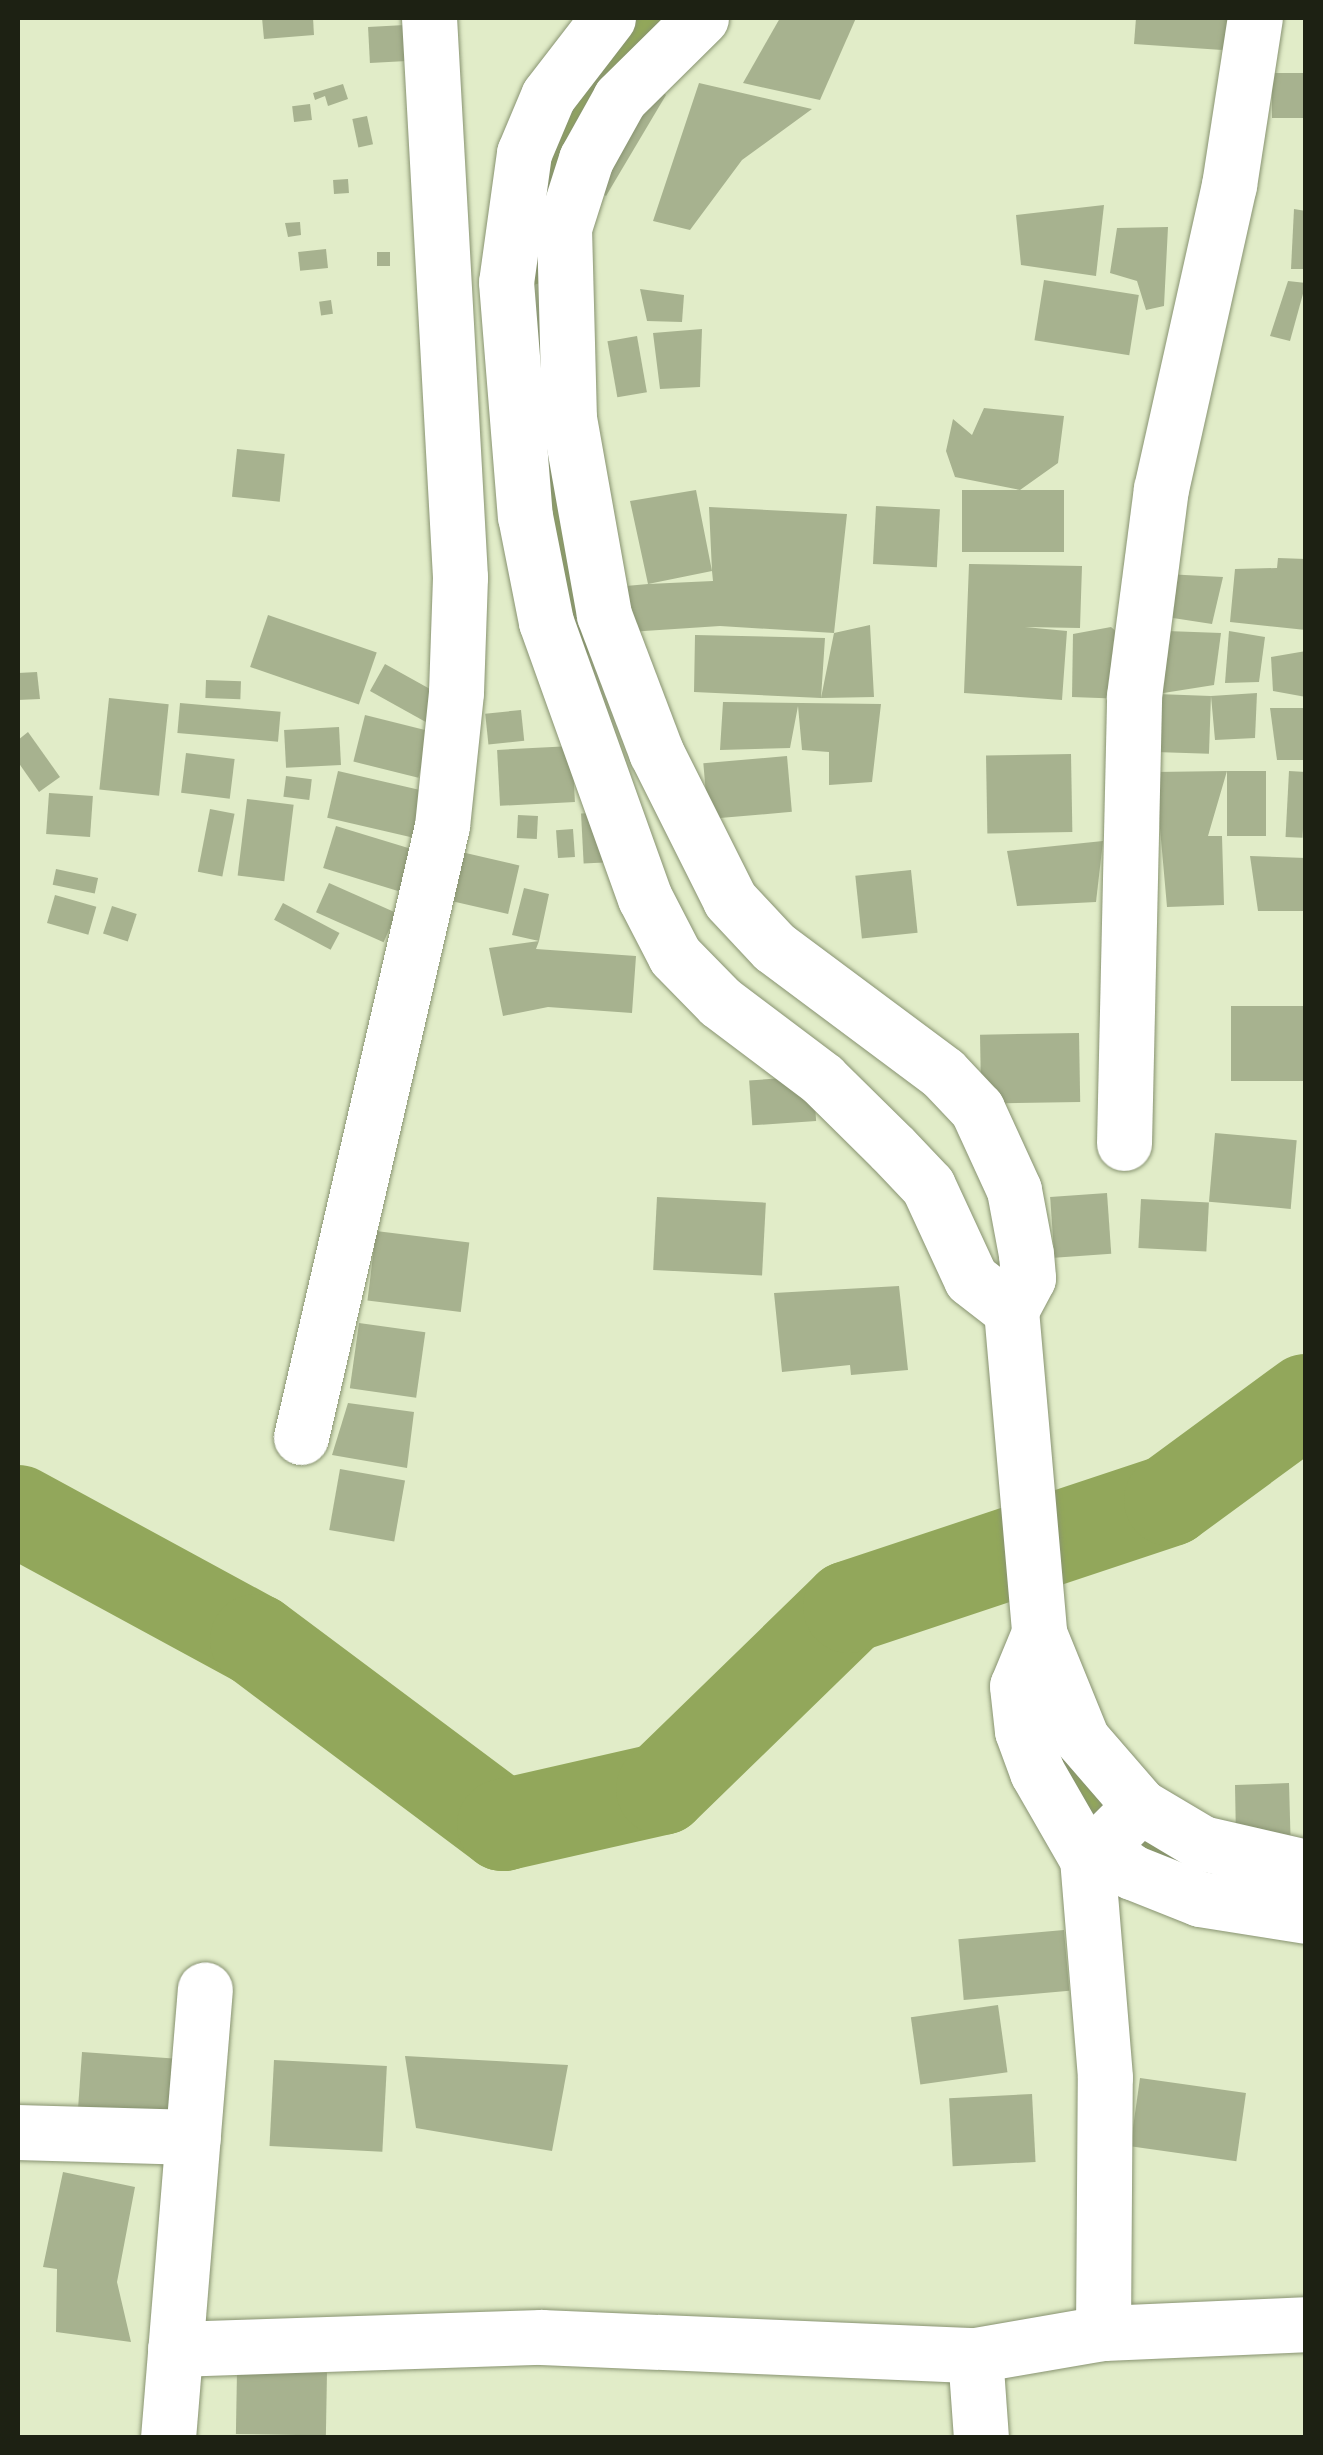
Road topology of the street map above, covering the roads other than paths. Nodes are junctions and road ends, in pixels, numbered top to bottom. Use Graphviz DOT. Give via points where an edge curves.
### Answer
graph roads {
  1 [pos="428,18"];
  2 [pos="608,18"];
  3 [pos="701,18"];
  4 [pos="1255,18"];
  5 [pos="543,421"];
  6 [pos="574,618"];
  7 [pos="458,628"];
  8 [pos="1124,1143"];
  9 [pos="1011,1319"];
  10 [pos="300,1437"];
  11 [pos="1037,1616"];
  12 [pos="1113,1833"];
  13 [pos="1306,1867"];
  14 [pos="1306,1916"];
  15 [pos="205,1990"];
  16 [pos="18,2132"];
  17 [pos="193,2138"];
  18 [pos="1306,2324"];
  19 [pos="1103,2333"];
  20 [pos="176,2349"];
  21 [pos="975,2355"];
  22 [pos="168,2438"];
  23 [pos="981,2438"];
  1 -- 7 [label="street"];
  2 -- 5 [label="street" via="548,96 524,152 506,282"];
  3 -- 5 [label="street" via="620,98 586,159 564,228"];
  4 -- 8 [label="street" via="1229,185 1161,489 1134,696"];
  5 -- 6 [label="street"];
  6 -- 7 [label="street"];
  6 -- 9 [label="street" via="564,688 604,776 644,898 675,956 720,1002 822,1080 928,1186 971,1279"];
  6 -- 9 [label="street" via="656,752 730,900 774,946 942,1073 984,1121 1014,1190 1026,1254 1028,1278"];
  7 -- 10 [label="street" via="442,826"];
  9 -- 11 [label="street"];
  11 -- 12 [label="street" via="1082,1739 1102,1770"];
  11 -- 12 [label="street" via="1018,1686 1022,1732 1037,1772"];
  12 -- 13 [label="street" via="1202,1842"];
  12 -- 14 [label="street" via="1132,1872 1200,1899"];
  12 -- 19 [label="street"];
  15 -- 17 [label="street"];
  16 -- 17 [label="street"];
  17 -- 20 [label="street"];
  18 -- 19 [label="street"];
  19 -- 21 [label="street"];
  20 -- 21 [label="street" via="541,2337"];
  20 -- 22 [label="street"];
  21 -- 23 [label="street"];
}
